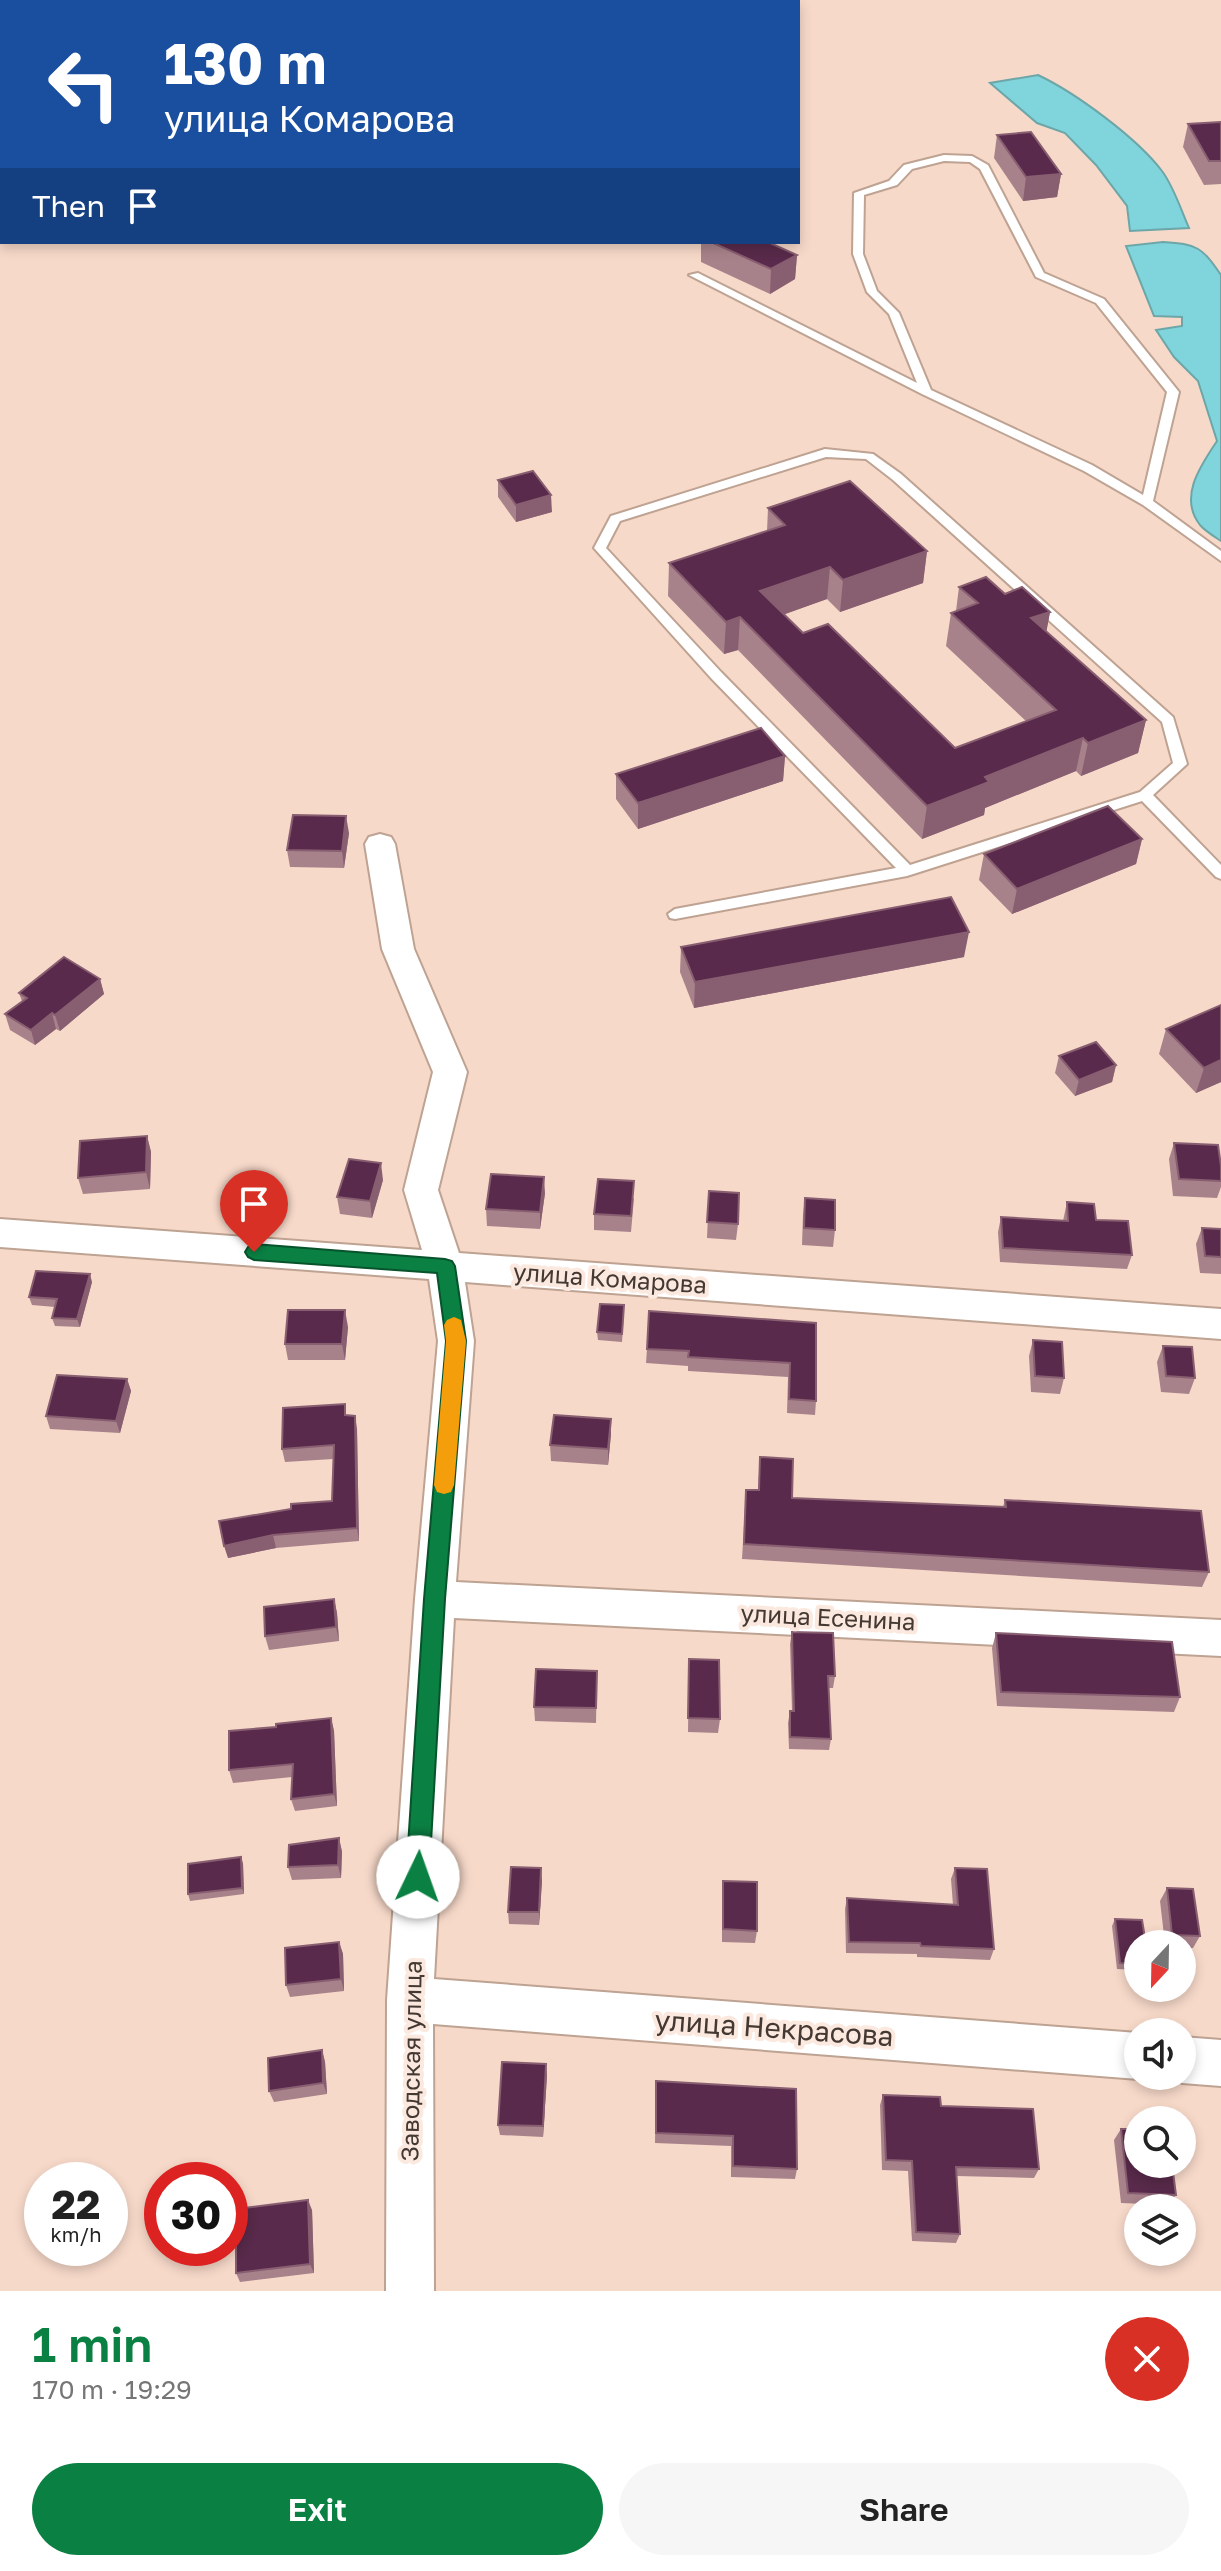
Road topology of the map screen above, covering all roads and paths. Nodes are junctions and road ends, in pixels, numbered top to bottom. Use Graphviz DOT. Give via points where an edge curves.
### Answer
graph roads {
  1 [pos="694,275"];
  2 [pos="926,392"];
  3 [pos="1147,502"];
  4 [pos="1221,557"];
  5 [pos="1145,795"];
  6 [pos="380,844"];
  7 [pos="907,871"];
  8 [pos="1221,874"];
  9 [pos="675,914"];
  10 [pos="0,1233"];
  11 [pos="445,1266"];
  12 [pos="1221,1324"];
  13 [pos="435,1599"];
  14 [pos="1221,1638"];
  15 [pos="410,2000"];
  16 [pos="1124,2055"];
  17 [pos="1196,2061"];
  18 [pos="1221,2063"];
  19 [pos="410,2291"];
  1 -- 2 [label="lane"];
  2 -- 3 [label="lane" via="1088,468"];
  2 -- 3 [label="lane" via="894,313 872,292 858,254 859,193 893,183 908,167 944,158 972,159 984,167 1040,275 1100,301 1173,392"];
  3 -- 4 [label="lane"];
  5 -- 7 [label="lane"];
  5 -- 7 [label="lane" via="1180,764 1168,720 869,456 825,453 615,519 600,548"];
  5 -- 8 [label="lane"];
  6 -- 11 [label="street, Заводская улица" via="398,949 450,1072 421,1190"];
  7 -- 9 [label="lane"];
  10 -- 11 [label="street, улица Комарова"];
  11 -- 12 [label="street, улица Комарова"];
  11 -- 13 [label="street, Заводская улица" via="456,1341"];
  13 -- 14 [label="street, улица Есенина"];
  13 -- 15 [label="street, Заводская улица"];
  15 -- 16 [label="street, улица Некрасова"];
  15 -- 19 [label="street, Заводская улица"];
  17 -- 18 [label="street"];
}
